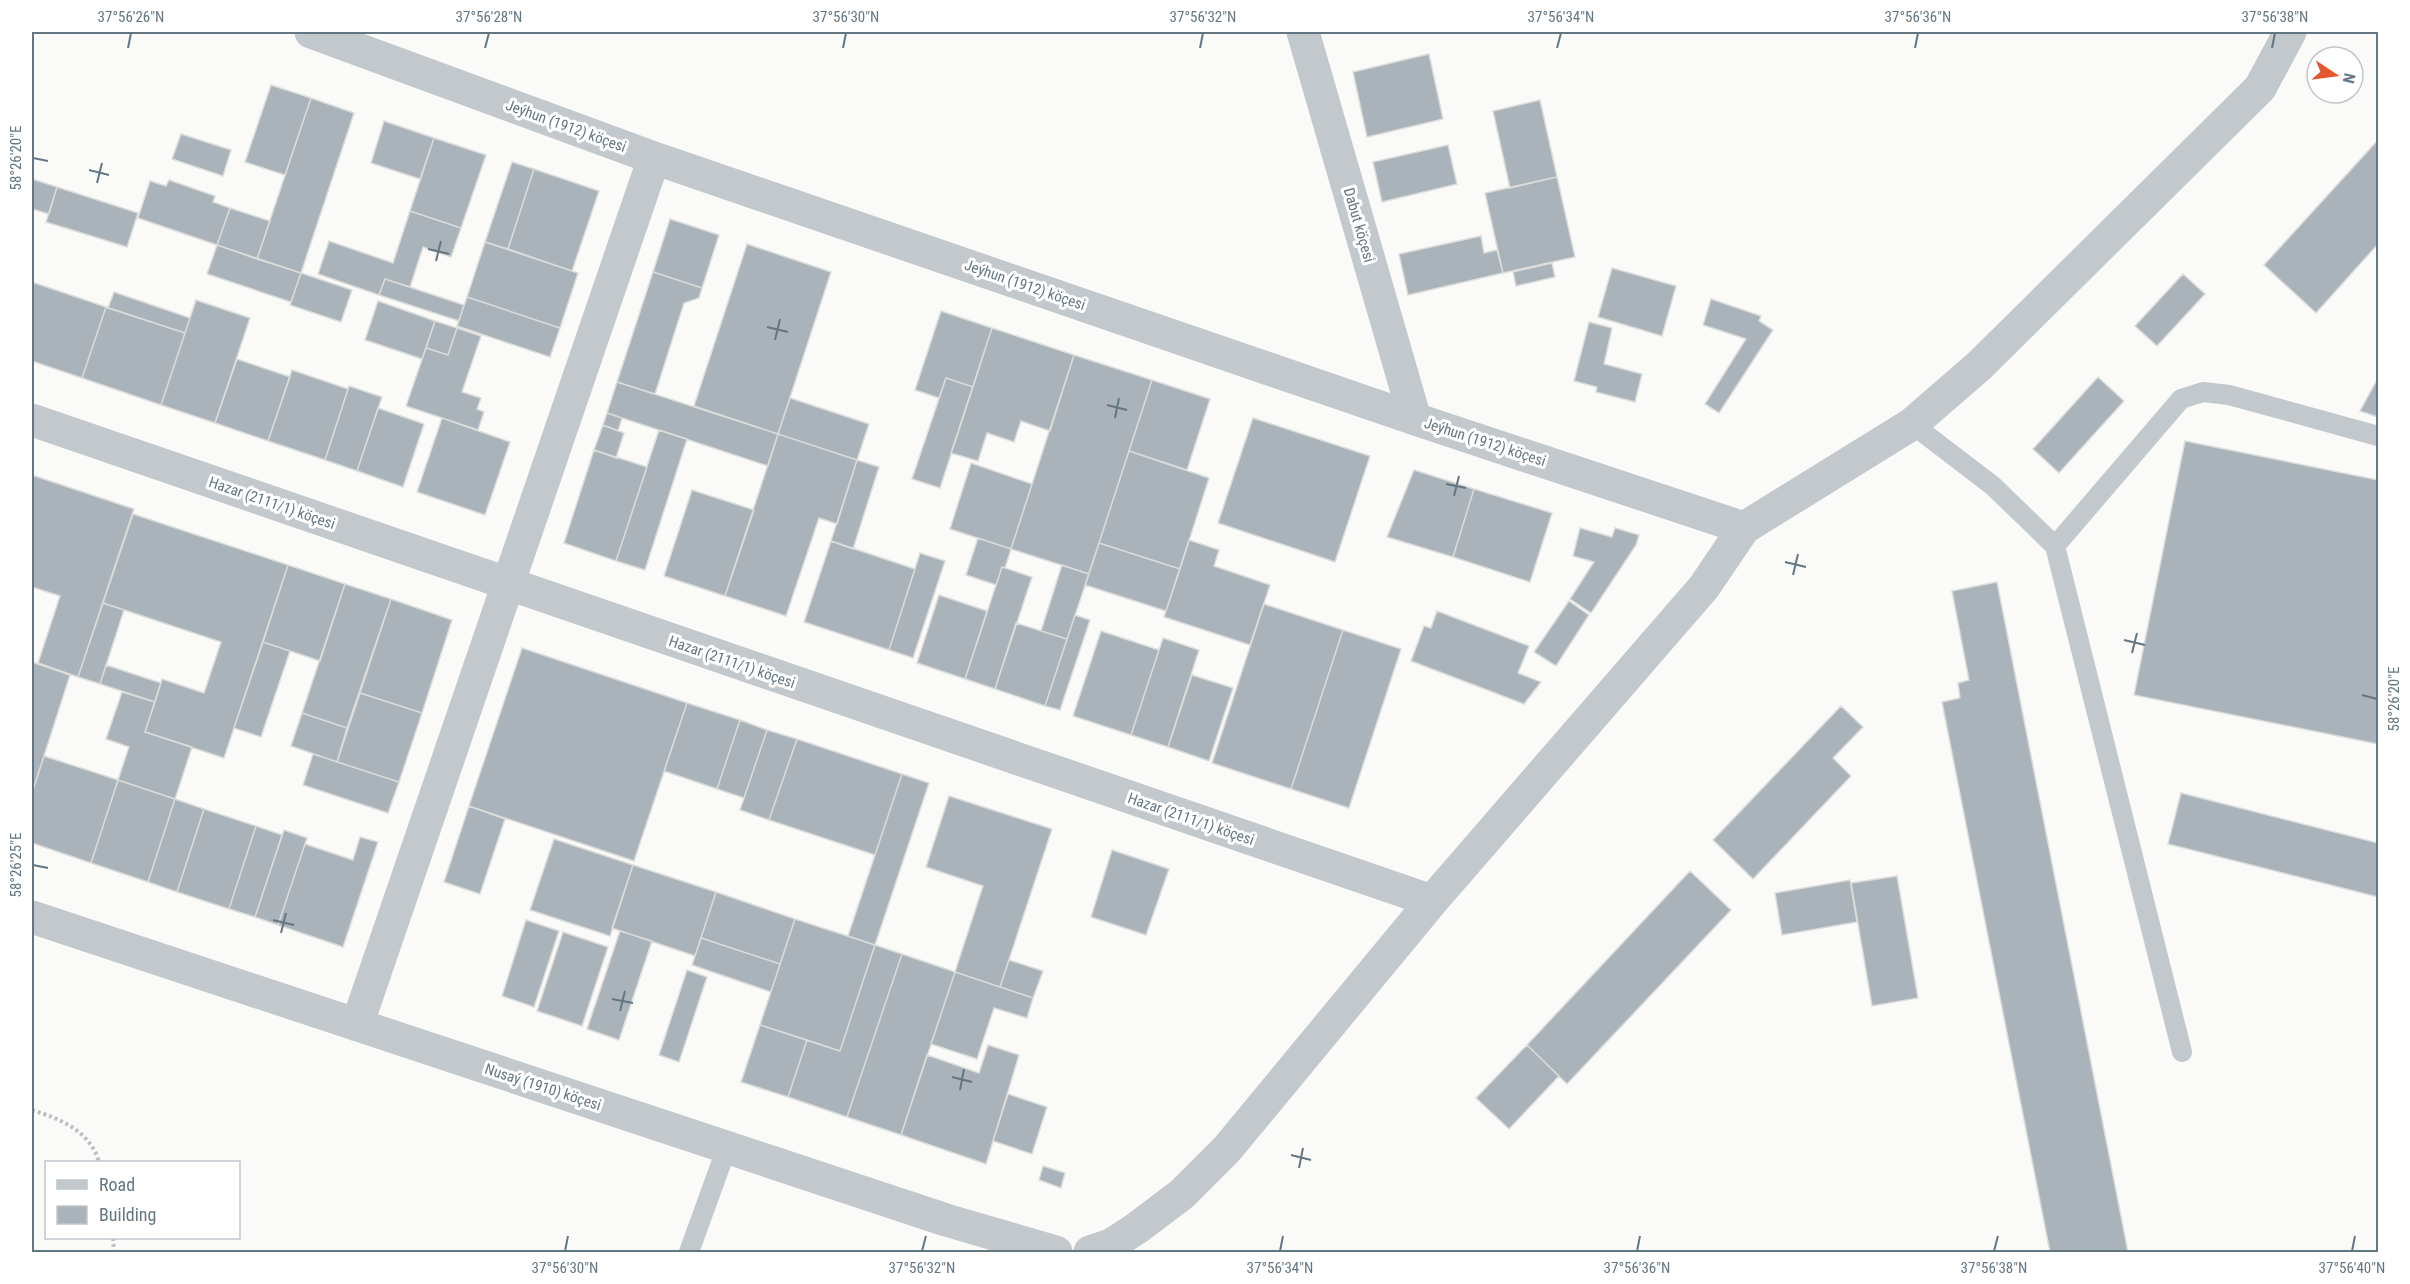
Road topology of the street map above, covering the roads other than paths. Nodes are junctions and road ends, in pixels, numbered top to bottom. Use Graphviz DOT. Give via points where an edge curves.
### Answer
graph roads {
  1 [pos="311,32"];
  2 [pos="1303,32"];
  3 [pos="2290,32"];
  4 [pos="654,158"];
  5 [pos="1415,419"];
  6 [pos="32,420"];
  7 [pos="1912,424"];
  8 [pos="2379,436"];
  9 [pos="1744,528"];
  10 [pos="2055,546"];
  11 [pos="507,585"];
  12 [pos="1432,902"];
  13 [pos="32,917"];
  14 [pos="357,1025"];
  15 [pos="2182,1052"];
  16 [pos="727,1148"];
  17 [pos="689,1252"];
  18 [pos="1056,1252"];
  19 [pos="1090,1252"];
  1 -- 4 [label="street, Jeýhun (1912) köçesi"];
  2 -- 5 [label="street, Dabut köçesi"];
  3 -- 7 [label="street" via="2260,88 1987,358"];
  4 -- 5 [label="street, Jeýhun (1912) köçesi"];
  4 -- 11 [label="street"];
  5 -- 9 [label="street, Jeýhun (1912) köçesi"];
  6 -- 11 [label="street, Hazar (2111/1) köçesi"];
  7 -- 9 [label="street"];
  7 -- 10 [label="lane" via="1993,486"];
  8 -- 10 [label="lane" via="2229,395 2204,392 2181,399"];
  9 -- 12 [label="street" via="1704,587"];
  10 -- 15 [label="lane"];
  11 -- 12 [label="street, Hazar (2111/1) köçesi"];
  11 -- 14 [label="street"];
  12 -- 19 [label="street" via="1227,1149 1182,1194 1137,1228 1111,1245"];
  13 -- 14 [label="street, Nusaý (1910) köçesi"];
  14 -- 16 [label="street, Nusaý (1910) köçesi"];
  16 -- 17 [label="lane"];
  16 -- 18 [label="street, Nusaý (1910) köçesi"];
}
